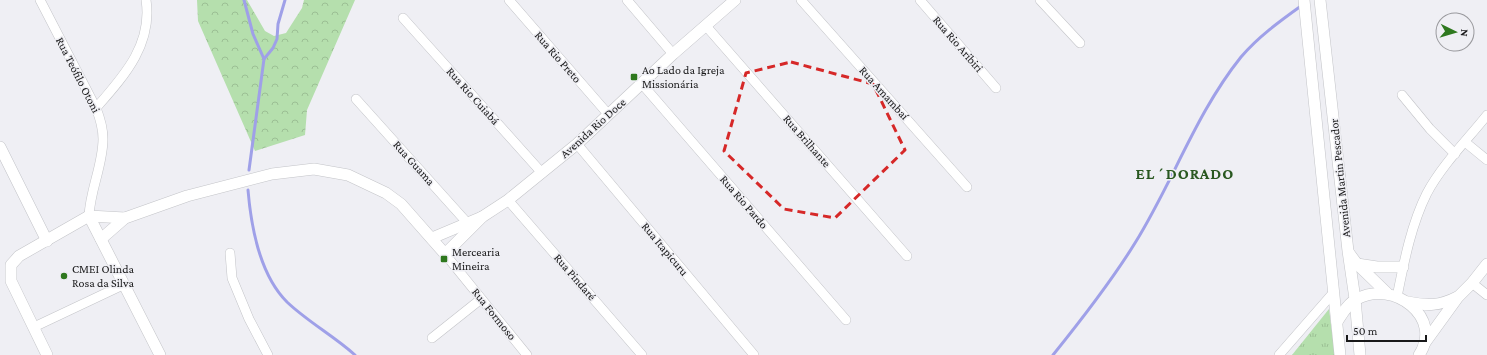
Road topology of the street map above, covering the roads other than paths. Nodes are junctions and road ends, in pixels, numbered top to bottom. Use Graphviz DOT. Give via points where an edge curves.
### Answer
graph roads {
  1 [pos="40,0"];
  2 [pos="146,0"];
  3 [pos="509,0"];
  4 [pos="627,0"];
  5 [pos="735,0"];
  6 [pos="801,0"];
  7 [pos="920,0"];
  8 [pos="1040,0"];
  9 [pos="1304,0"];
  10 [pos="1320,0"];
  11 [pos="403,18"];
  12 [pos="706,26"];
  13 [pos="1080,43"];
  14 [pos="673,54"];
  15 [pos="642,84"];
  16 [pos="996,88"];
  17 [pos="1402,95"];
  18 [pos="356,99"];
  19 [pos="96,108"];
  20 [pos="608,114"];
  21 [pos="1487,115"];
  22 [pos="1465,142"];
  23 [pos="577,144"];
  24 [pos="0,147"];
  25 [pos="1455,154"];
  26 [pos="1487,160"];
  27 [pos="542,173"];
  28 [pos="967,187"];
  29 [pos="508,200"];
  30 [pos="89,216"];
  31 [pos="126,218"];
  32 [pos="469,225"];
  33 [pos="69,228"];
  34 [pos="432,238"];
  35 [pos="101,239"];
  36 [pos="47,241"];
  37 [pos="1348,251"];
  38 [pos="230,253"];
  39 [pos="445,254"];
  40 [pos="907,256"];
  41 [pos="1357,264"];
  42 [pos="1487,264"];
  43 [pos="1403,267"];
  44 [pos="1472,283"];
  45 [pos="125,284"];
  46 [pos="1334,292"];
  47 [pos="1392,295"];
  48 [pos="1487,295"];
  49 [pos="1458,297"];
  50 [pos="481,299"];
  51 [pos="1355,300"];
  52 [pos="1408,302"];
  53 [pos="846,320"];
  54 [pos="1336,322"];
  55 [pos="34,327"];
  56 [pos="432,338"];
  57 [pos="1423,351"];
  58 [pos="1341,354"];
  59 [pos="47,355"];
  60 [pos="160,355"];
  61 [pos="268,355"];
  62 [pos="527,355"];
  63 [pos="642,355"];
  64 [pos="754,355"];
  65 [pos="1279,355"];
  66 [pos="1360,355"];
  1 -- 19 [label="street, Rua Teófilo Otoni"];
  2 -- 19 [label="street" via="147,24 137,56 130,69"];
  3 -- 20 [label="street, Rua Rio Preto"];
  4 -- 14 [label="street"];
  5 -- 12 [label="street, Avenida Rio Doce"];
  6 -- 28 [label="street, Rua Amambaí"];
  7 -- 16 [label="street, Rua Rio Aribiri"];
  8 -- 13 [label="street"];
  9 -- 46 [label="street, Avenida Martin Pescador"];
  10 -- 37 [label="street, Avenida Martin Pescador"];
  11 -- 27 [label="street, Rua Rio Cuiabá"];
  12 -- 14 [label="street, Avenida Rio Doce"];
  12 -- 40 [label="street, Rua Brilhante"];
  14 -- 15 [label="street, Avenida Rio Doce"];
  15 -- 20 [label="street, Avenida Rio Doce"];
  15 -- 53 [label="street, Rua Rio Pardo"];
  17 -- 25 [label="street"];
  18 -- 32 [label="street, Rua Guama"];
  19 -- 30 [label="street, Rua Teófilo Otoni" via="102,124 103,144"];
  20 -- 23 [label="street, Avenida Rio Doce"];
  21 -- 22 [label="street"];
  22 -- 25 [label="street"];
  22 -- 26 [label="street"];
  23 -- 27 [label="street, Avenida Rio Doce"];
  23 -- 64 [label="street, Rua Itapicuru"];
  24 -- 36 [label="street"];
  25 -- 43 [label="street" via="1424,199"];
  27 -- 29 [label="street, Avenida Rio Doce"];
  29 -- 32 [label="street, Avenida Rio Doce"];
  29 -- 63 [label="street, Rua Pindaré"];
  30 -- 31 [label="street"];
  30 -- 33 [label="street"];
  30 -- 35 [label="street"];
  31 -- 34 [label="street" via="187,196 272,174 314,169 348,175 386,193 401,204"];
  31 -- 35 [label="street"];
  32 -- 34 [label="street, Avenida Rio Doce"];
  32 -- 39 [label="street, Avenida Rio Doce"];
  33 -- 35 [label="street" via="87,229"];
  33 -- 36 [label="street"];
  34 -- 39 [label="street"];
  35 -- 45 [label="street"];
  36 -- 55 [label="street" via="19,256 11,265 11,281"];
  37 -- 41 [label="street"];
  37 -- 51 [label="street, Avenida Martin Pescador"];
  38 -- 61 [label="street" via="232,278"];
  39 -- 50 [label="street, Rua Formoso"];
  41 -- 43 [label="street"];
  41 -- 47 [label="street"];
  42 -- 44 [label="street"];
  43 -- 47 [label="street"];
  44 -- 48 [label="street"];
  44 -- 49 [label="street"];
  45 -- 55 [label="street"];
  45 -- 60 [label="street"];
  46 -- 54 [label="street, Avenida Martin Pescador"];
  46 -- 65 [label="street"];
  47 -- 51 [label="street" via="1376,293"];
  47 -- 52 [label="street"];
  49 -- 52 [label="street" via="1434,306"];
  49 -- 57 [label="street"];
  50 -- 56 [label="street"];
  50 -- 62 [label="street, Rua Formoso"];
  51 -- 54 [label="street"];
  51 -- 66 [label="street, Avenida Martin Pescador"];
  52 -- 57 [label="street" via="1419,313 1422,321 1425,331"];
  54 -- 58 [label="street, Avenida Martin Pescador"];
  55 -- 59 [label="street"];
}
